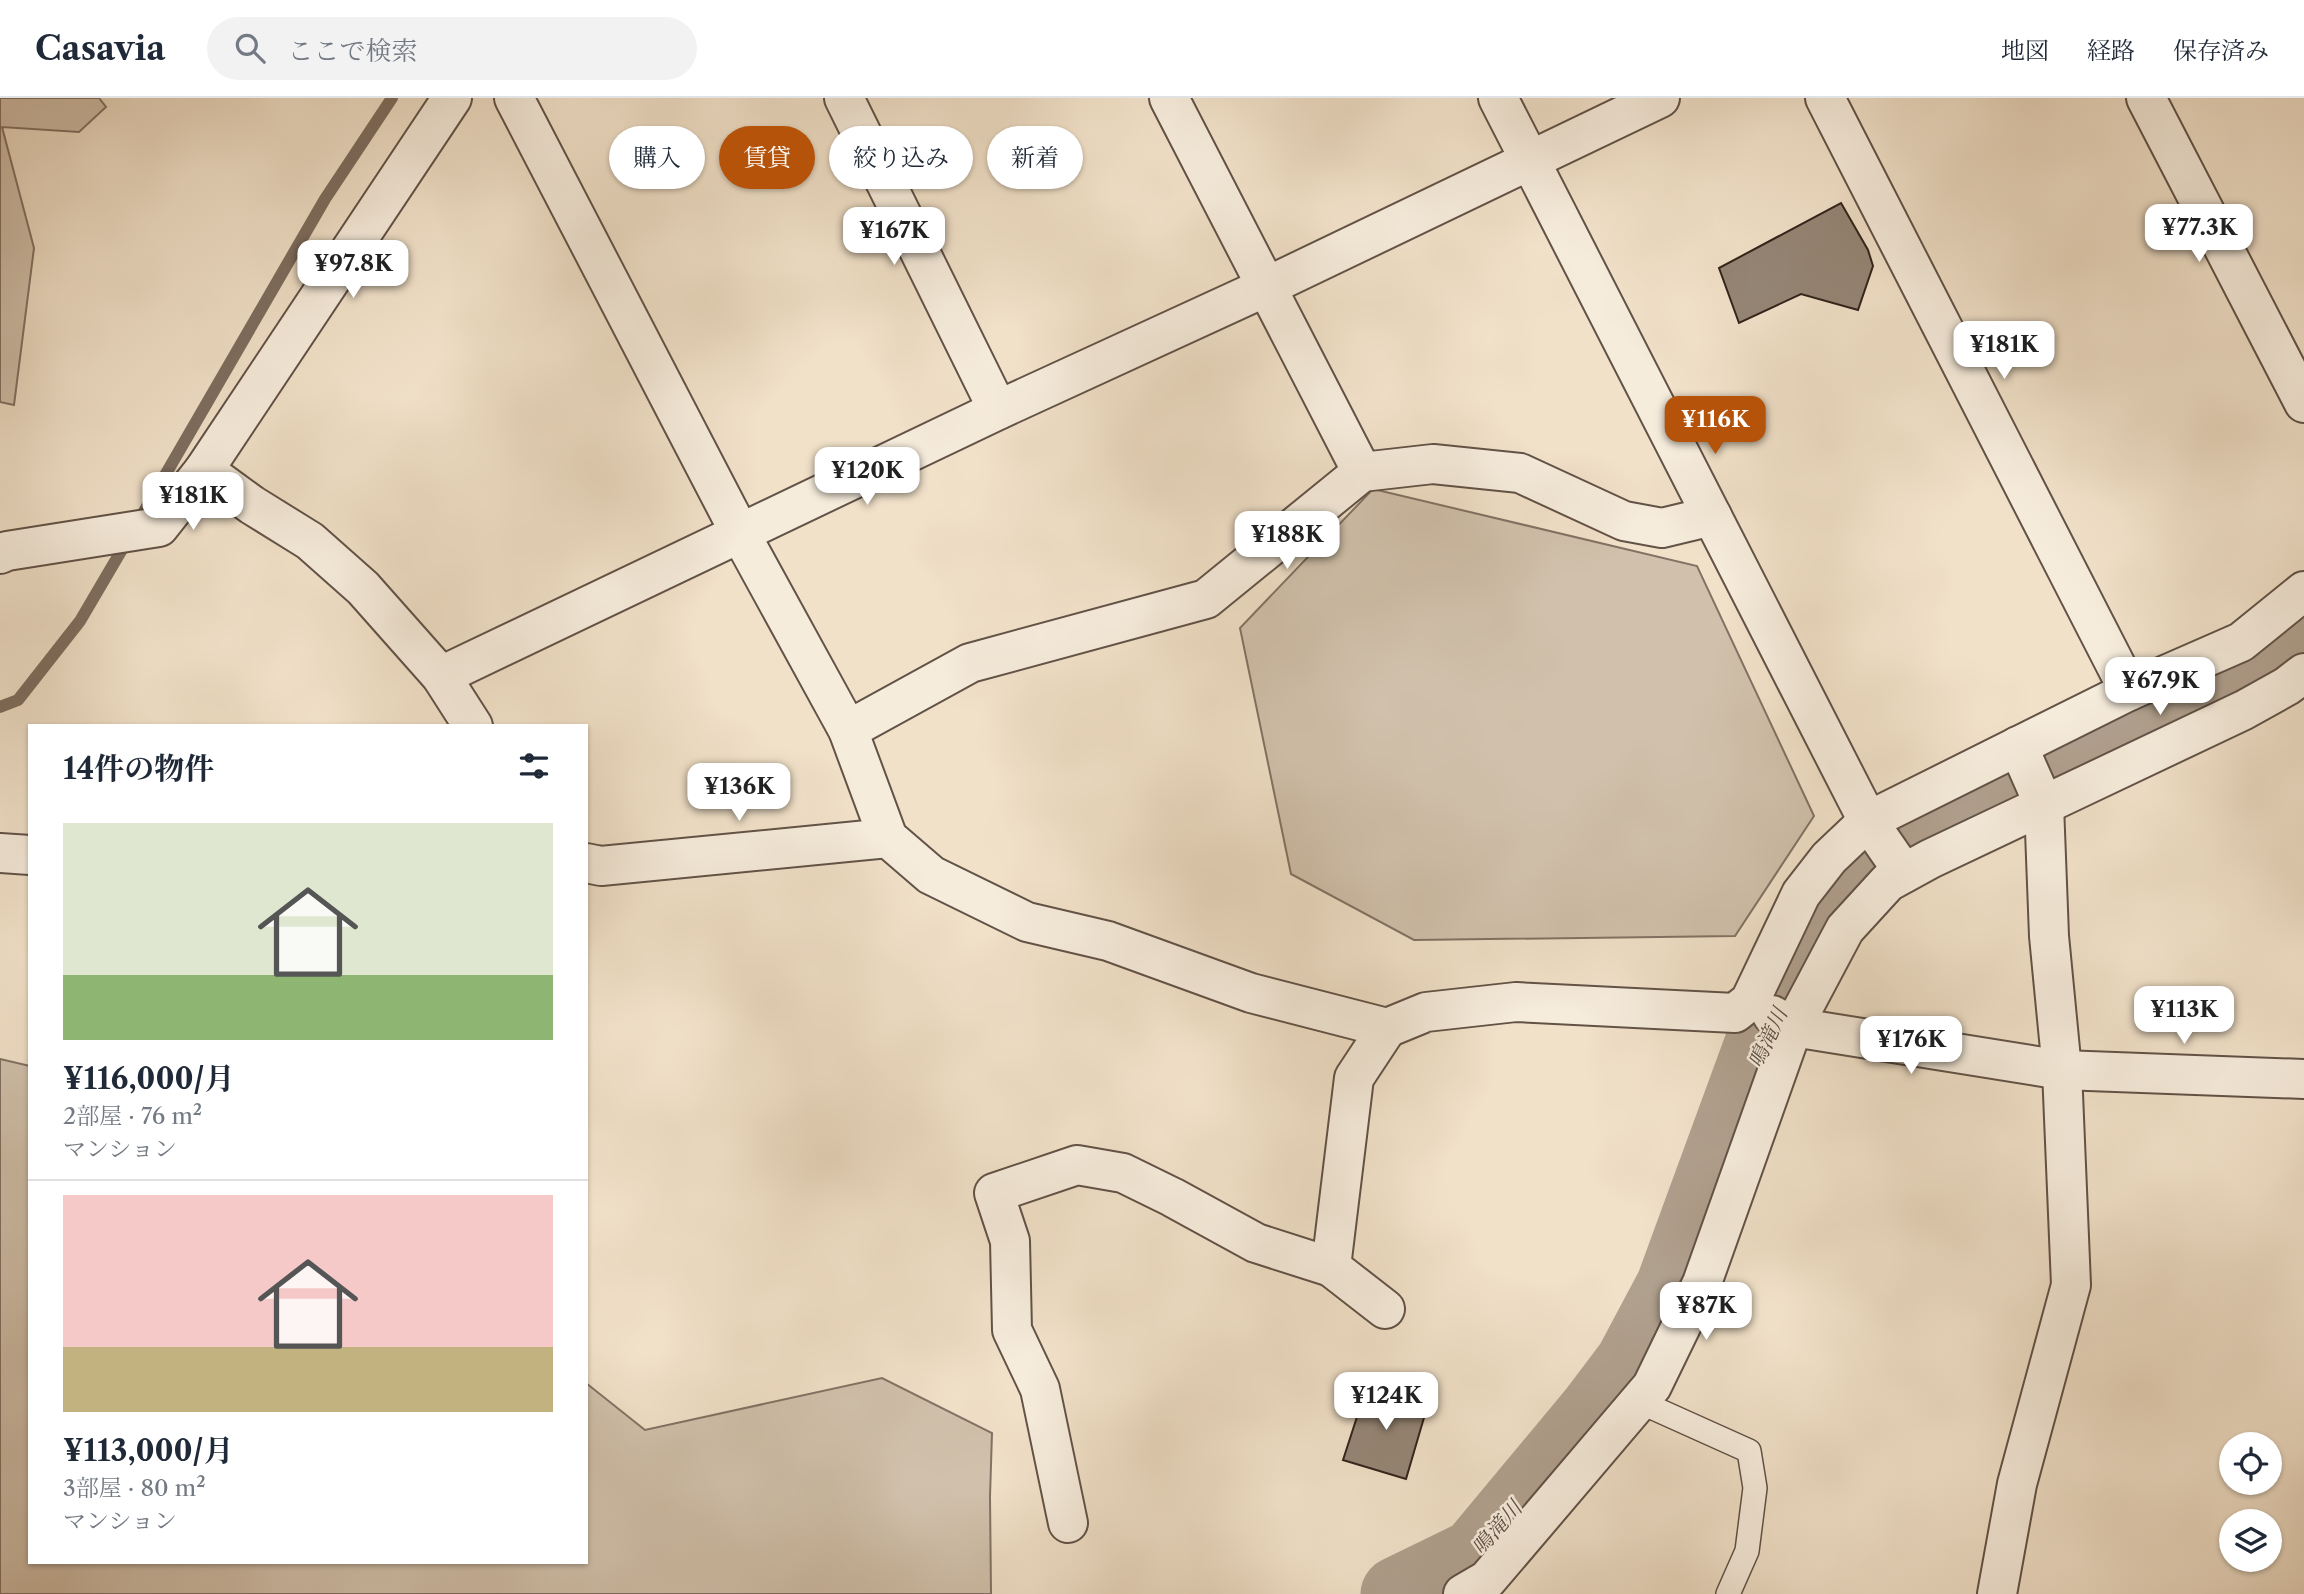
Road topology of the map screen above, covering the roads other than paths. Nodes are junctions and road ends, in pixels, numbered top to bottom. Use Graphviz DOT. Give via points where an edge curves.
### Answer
graph roads {
  1 [pos="452,98"];
  2 [pos="514,98"];
  3 [pos="844,98"];
  4 [pos="1169,98"];
  5 [pos="1498,98"];
  6 [pos="1660,98"];
  7 [pos="1825,98"];
  8 [pos="2147,98"];
  9 [pos="1530,159"];
  10 [pos="1268,286"];
  11 [pos="2304,403"];
  12 [pos="998,410"];
  13 [pos="204,470"];
  14 [pos="1362,472"];
  15 [pos="1712,516"];
  16 [pos="741,535"];
  17 [pos="0,554"];
  18 [pos="2304,591"];
  19 [pos="2304,673"];
  20 [pos="441,676"];
  21 [pos="2129,691"];
  22 [pos="472,724"];
  23 [pos="848,730"];
  24 [pos="2032,778"];
  25 [pos="888,838"];
  26 [pos="1888,851"];
  27 [pos="0,853"];
  28 [pos="28,855"];
  29 [pos="588,863"];
  30 [pos="1772,1015"];
  31 [pos="1387,1028"];
  32 [pos="2062,1070"];
  33 [pos="2304,1079"];
  34 [pos="1331,1267"];
  35 [pos="1385,1309"];
  36 [pos="1640,1402"];
  37 [pos="1068,1522"];
  38 [pos="1464,1594"];
  39 [pos="1728,1594"];
  40 [pos="1997,1594"];
  1 -- 13 [label="street"];
  2 -- 16 [label="street"];
  3 -- 12 [label="street"];
  4 -- 10 [label="street"];
  5 -- 9 [label="street"];
  6 -- 9 [label="street"];
  7 -- 21 [label="street"];
  8 -- 11 [label="street"];
  9 -- 10 [label="street"];
  9 -- 15 [label="street"];
  10 -- 12 [label="street"];
  10 -- 14 [label="street"];
  12 -- 16 [label="street"];
  13 -- 17 [label="street" via="159,527"];
  13 -- 20 [label="street" via="310,541 363,588"];
  14 -- 15 [label="street" via="1433,464 1520,473 1623,521 1662,528"];
  14 -- 23 [label="street" via="1206,599 970,663"];
  15 -- 26 [label="street"];
  16 -- 20 [label="street"];
  16 -- 23 [label="street"];
  18 -- 21 [label="street" via="2241,642"];
  19 -- 24 [label="street" via="2244,709"];
  20 -- 22 [label="street"];
  21 -- 24 [label="street"];
  23 -- 25 [label="street"];
  24 -- 26 [label="street"];
  24 -- 26 [label="street"];
  24 -- 32 [label="street"];
  25 -- 29 [label="street" via="601,866"];
  25 -- 31 [label="street" via="931,874 1027,922 1108,941 1251,993"];
  26 -- 30 [label="street" via="1888,882"];
  26 -- 30 [label="street" via="1829,858 1801,894"];
  27 -- 28 [label="street"];
  30 -- 31 [label="street" via="1516,1002 1426,1012"];
  30 -- 32 [label="street"];
  30 -- 36 [label="street" via="1702,1283"];
  31 -- 34 [label="street" via="1354,1078"];
  32 -- 33 [label="street"];
  32 -- 40 [label="street" via="2071,1284 2017,1484"];
  34 -- 35 [label="street"];
  34 -- 37 [label="street" via="1256,1242 1123,1173 1077,1165 994,1194 1010,1241 1012,1330 1040,1389"];
  36 -- 38 [label="street" via="1487,1580"];
  36 -- 39 [label="lane" via="1749,1451 1755,1488 1747,1551"];
}
